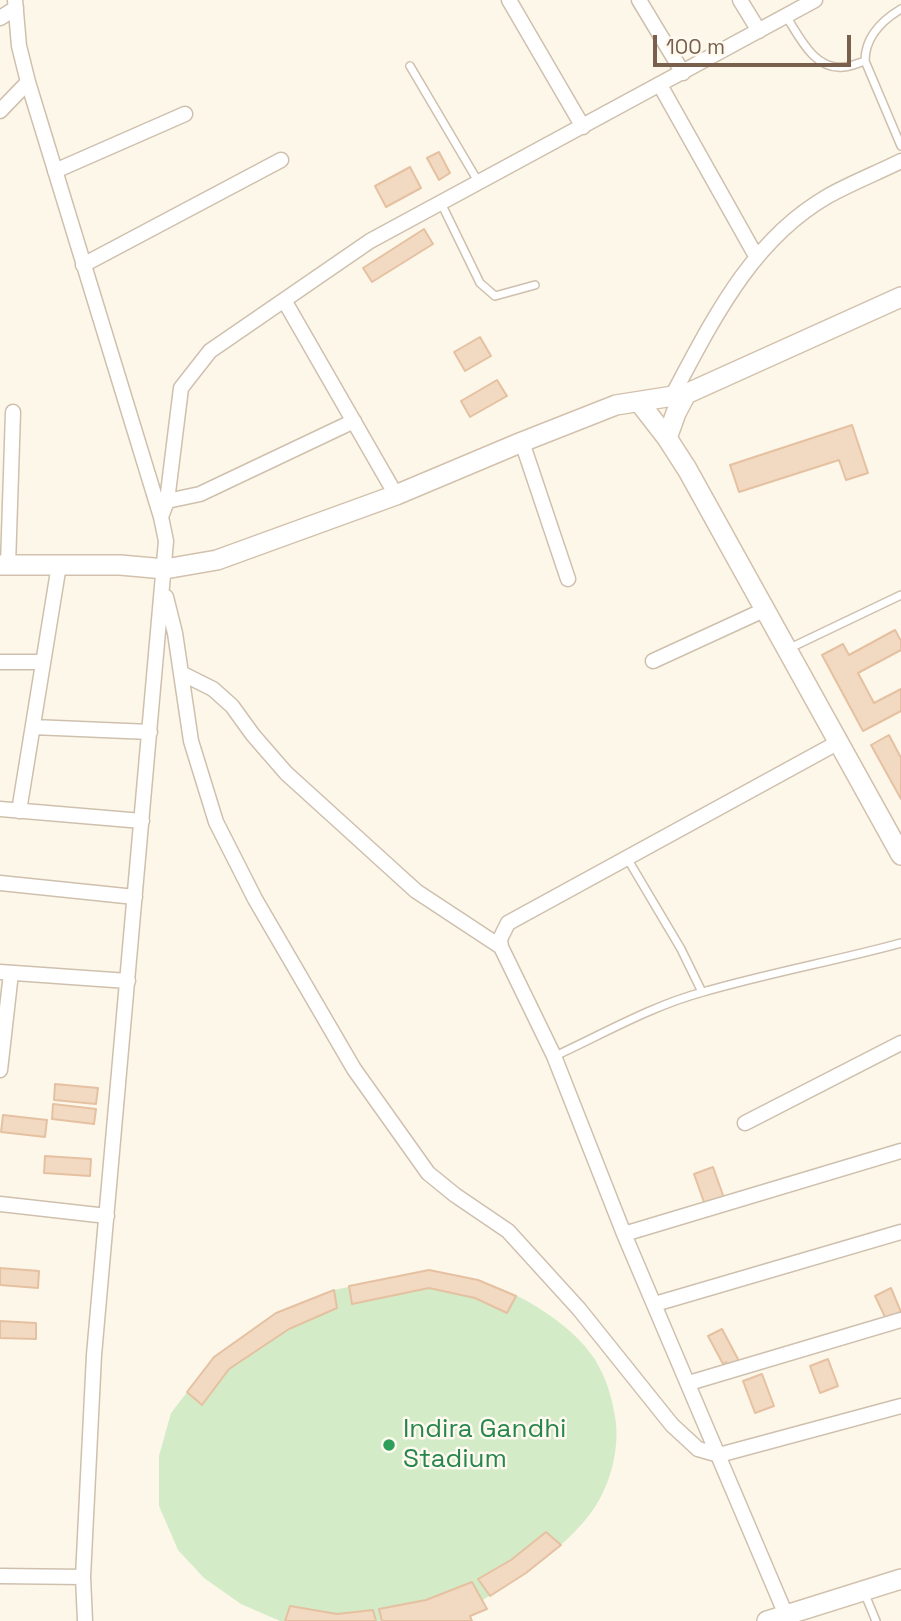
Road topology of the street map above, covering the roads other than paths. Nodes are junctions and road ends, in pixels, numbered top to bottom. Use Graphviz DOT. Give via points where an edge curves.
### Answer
graph roads {
  1 [pos="509,0"];
  2 [pos="639,0"];
  3 [pos="740,0"];
  4 [pos="815,0"];
  5 [pos="15,4"];
  6 [pos="901,9"];
  7 [pos="786,16"];
  8 [pos="0,18"];
  9 [pos="759,31"];
  10 [pos="865,61"];
  11 [pos="410,66"];
  12 [pos="683,73"];
  13 [pos="28,82"];
  14 [pos="660,85"];
  15 [pos="0,111"];
  16 [pos="185,114"];
  17 [pos="583,127"];
  18 [pos="901,146"];
  19 [pos="281,160"];
  20 [pos="901,161"];
  21 [pos="55,170"];
  22 [pos="479,183"];
  23 [pos="441,203"];
  24 [pos="756,256"];
  25 [pos="83,265"];
  26 [pos="536,285"];
  27 [pos="901,297"];
  28 [pos="284,300"];
  29 [pos="678,396"];
  30 [pos="639,402"];
  31 [pos="13,412"];
  32 [pos="354,421"];
  33 [pos="667,438"];
  34 [pos="522,442"];
  35 [pos="396,495"];
  36 [pos="167,501"];
  37 [pos="161,517"];
  38 [pos="4,565"];
  39 [pos="59,565"];
  40 [pos="164,577"];
  41 [pos="568,579"];
  42 [pos="901,595"];
  43 [pos="764,610"];
  44 [pos="786,650"];
  45 [pos="653,661"];
  46 [pos="0,662"];
  47 [pos="43,662"];
  48 [pos="181,673"];
  49 [pos="33,727"];
  50 [pos="150,732"];
  51 [pos="837,743"];
  52 [pos="0,809"];
  53 [pos="19,811"];
  54 [pos="142,821"];
  55 [pos="901,855"];
  56 [pos="626,856"];
  57 [pos="0,883"];
  58 [pos="135,897"];
  59 [pos="901,943"];
  60 [pos="500,947"];
  61 [pos="6,972"];
  62 [pos="128,981"];
  63 [pos="702,992"];
  64 [pos="901,1043"];
  65 [pos="554,1056"];
  66 [pos="0,1070"];
  67 [pos="745,1123"];
  68 [pos="901,1152"];
  69 [pos="0,1204"];
  70 [pos="107,1216"];
  71 [pos="901,1231"];
  72 [pos="624,1234"];
  73 [pos="655,1304"];
  74 [pos="901,1320"];
  75 [pos="689,1383"];
  76 [pos="901,1406"];
  77 [pos="719,1455"];
  78 [pos="0,1576"];
  79 [pos="83,1577"];
  80 [pos="901,1579"];
  81 [pos="864,1591"];
  82 [pos="786,1615"];
  83 [pos="85,1621"];
  84 [pos="767,1621"];
  85 [pos="876,1621"];
  1 -- 17 [label="street"];
  2 -- 12 [label="street"];
  3 -- 9 [label="street"];
  4 -- 7 [label="street"];
  5 -- 8 [label="street"];
  5 -- 13 [label="street"];
  6 -- 10 [label="lane" via="874,31 865,48"];
  7 -- 9 [label="street"];
  7 -- 10 [label="lane" via="805,46 828,65 841,68"];
  9 -- 12 [label="street"];
  10 -- 18 [label="lane"];
  11 -- 22 [label="lane"];
  12 -- 14 [label="street"];
  13 -- 15 [label="street"];
  13 -- 21 [label="street"];
  14 -- 17 [label="street"];
  14 -- 24 [label="street"];
  16 -- 21 [label="street"];
  17 -- 22 [label="street"];
  19 -- 25 [label="street"];
  20 -- 24 [label="street" via="827,196"];
  21 -- 25 [label="street"];
  22 -- 23 [label="street"];
  23 -- 26 [label="lane" via="488,292 495,296"];
  23 -- 28 [label="street" via="370,241"];
  24 -- 29 [label="street" via="730,293"];
  25 -- 37 [label="street"];
  27 -- 29 [label="street"];
  28 -- 32 [label="street"];
  28 -- 36 [label="street" via="210,351 181,388"];
  29 -- 30 [label="street"];
  29 -- 33 [label="street"];
  30 -- 33 [label="street"];
  30 -- 34 [label="street" via="616,405"];
  31 -- 38 [label="street"];
  32 -- 35 [label="street"];
  32 -- 36 [label="street" via="200,494"];
  33 -- 43 [label="street"];
  34 -- 35 [label="street"];
  34 -- 41 [label="street"];
  35 -- 40 [label="street"];
  36 -- 37 [label="street"];
  37 -- 40 [label="street" via="166,541"];
  38 -- 39 [label="street"];
  39 -- 40 [label="street" via="120,565"];
  39 -- 47 [label="street"];
  40 -- 48 [label="street"];
  40 -- 50 [label="street"];
  42 -- 44 [label="lane"];
  43 -- 44 [label="street"];
  43 -- 45 [label="street"];
  44 -- 51 [label="street"];
  46 -- 47 [label="street"];
  47 -- 49 [label="street"];
  48 -- 60 [label="street" via="214,689 233,706 286,774 416,891"];
  48 -- 77 [label="street" via="191,741 216,822 354,1069 428,1173 508,1231 579,1308 672,1425 698,1449"];
  49 -- 50 [label="street"];
  49 -- 53 [label="street"];
  50 -- 54 [label="street"];
  51 -- 55 [label="street"];
  51 -- 56 [label="street"];
  52 -- 53 [label="street"];
  53 -- 54 [label="street"];
  54 -- 58 [label="street"];
  56 -- 60 [label="street" via="508,923"];
  56 -- 63 [label="lane"];
  57 -- 58 [label="street"];
  58 -- 62 [label="street"];
  59 -- 63 [label="lane"];
  60 -- 65 [label="street"];
  61 -- 62 [label="street"];
  61 -- 66 [label="street"];
  62 -- 70 [label="street"];
  63 -- 65 [label="lane"];
  64 -- 67 [label="street"];
  65 -- 72 [label="street"];
  68 -- 72 [label="street"];
  69 -- 70 [label="street"];
  70 -- 79 [label="street" via="94,1355"];
  71 -- 73 [label="street"];
  72 -- 73 [label="street"];
  73 -- 75 [label="street"];
  74 -- 75 [label="street"];
  75 -- 77 [label="street"];
  76 -- 77 [label="street"];
  77 -- 82 [label="street"];
  78 -- 79 [label="street"];
  79 -- 83 [label="street"];
  80 -- 81 [label="street"];
  81 -- 82 [label="street"];
  81 -- 85 [label="lane"];
  82 -- 84 [label="street"];
}
